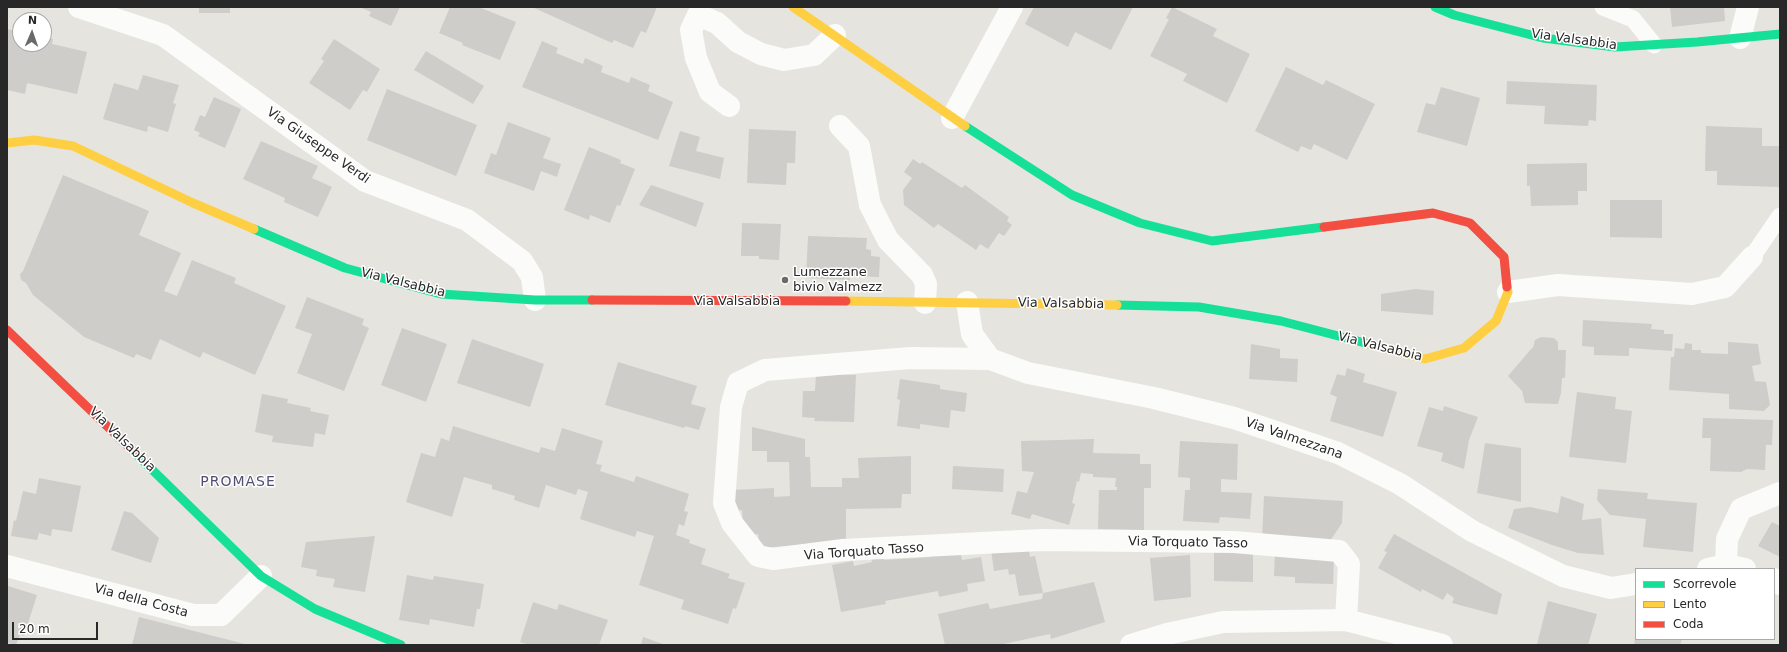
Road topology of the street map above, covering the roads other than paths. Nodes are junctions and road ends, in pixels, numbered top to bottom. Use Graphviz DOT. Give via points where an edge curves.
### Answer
graph roads {
  1 [pos="79,7"];
  2 [pos="793,7"];
  3 [pos="1012,7"];
  4 [pos="1435,7"];
  5 [pos="1603,7"];
  6 [pos="1748,7"];
  7 [pos="1780,34"];
  8 [pos="835,35"];
  9 [pos="1740,38"];
  10 [pos="1654,44"];
  11 [pos="729,106"];
  12 [pos="952,118"];
  13 [pos="840,126"];
  14 [pos="7,143"];
  15 [pos="1780,216"];
  16 [pos="1752,257"];
  17 [pos="1508,292"];
  18 [pos="535,300"];
  19 [pos="967,302"];
  20 [pos="925,303"];
  21 [pos="7,330"];
  22 [pos="990,359"];
  23 [pos="1780,493"];
  24 [pos="7,566"];
  25 [pos="1726,568"];
  26 [pos="261,576"];
  27 [pos="1635,584"];
  28 [pos="1346,620"];
  29 [pos="401,645"];
  30 [pos="1131,645"];
  31 [pos="1442,645"];
  1 -- 18 [label="street, Via Giuseppe Verdi" via="163,35 365,181 467,220 522,261 532,277"];
  2 -- 8 [label="main road, Via Valsabbia"];
  3 -- 12 [label="street"];
  4 -- 10 [label="main road, Via Valsabbia" via="1454,15 1543,38 1615,46"];
  5 -- 10 [label="lane" via="1633,19"];
  6 -- 9 [label="street"];
  7 -- 9 [label="main road, Via Valsabbia"];
  8 -- 11 [label="street" via="814,55 784,60 761,54 744,45 717,23 698,15 691,30 696,58 710,92"];
  8 -- 12 [label="main road, Via Valsabbia"];
  9 -- 10 [label="main road, Via Valsabbia"];
  12 -- 17 [label="main road, Via Valsabbia" via="1072,195 1140,223 1212,241 1433,213 1470,223 1504,257"];
  13 -- 20 [label="street" via="859,146 870,205 888,240 922,275 926,284"];
  14 -- 18 [label="main road, Via Valsabbia" via="34,140 72,146 193,203 345,268 441,294"];
  15 -- 16 [label="lane"];
  16 -- 17 [label="street" via="1725,288 1692,294 1558,286"];
  17 -- 19 [label="main road, Via Valsabbia" via="1496,321 1464,348 1425,359 1282,321 1199,307"];
  18 -- 20 [label="main road, Via Valsabbia"];
  19 -- 20 [label="main road, Via Valsabbia"];
  19 -- 22 [label="street" via="972,334"];
  21 -- 26 [label="main road, Via Valsabbia"];
  22 -- 27 [label="street, Via Valmezzana" via="1028,373 1154,398 1234,418 1338,453 1400,484 1472,531 1564,576 1611,588"];
  22 -- 28 [label="street, Via Torquato Tasso" via="910,358 766,370 738,383 731,407 724,503 732,523 758,556 773,559 844,550 1041,540 1234,542 1339,551 1349,564"];
  23 -- 25 [label="street" via="1741,509 1727,539"];
  24 -- 26 [label="street, Via della Costa" via="192,615 221,615"];
  26 -- 29 [label="main road, Via Valsabbia" via="315,610"];
  28 -- 30 [label="street" via="1223,622"];
  28 -- 31 [label="street"];
}
